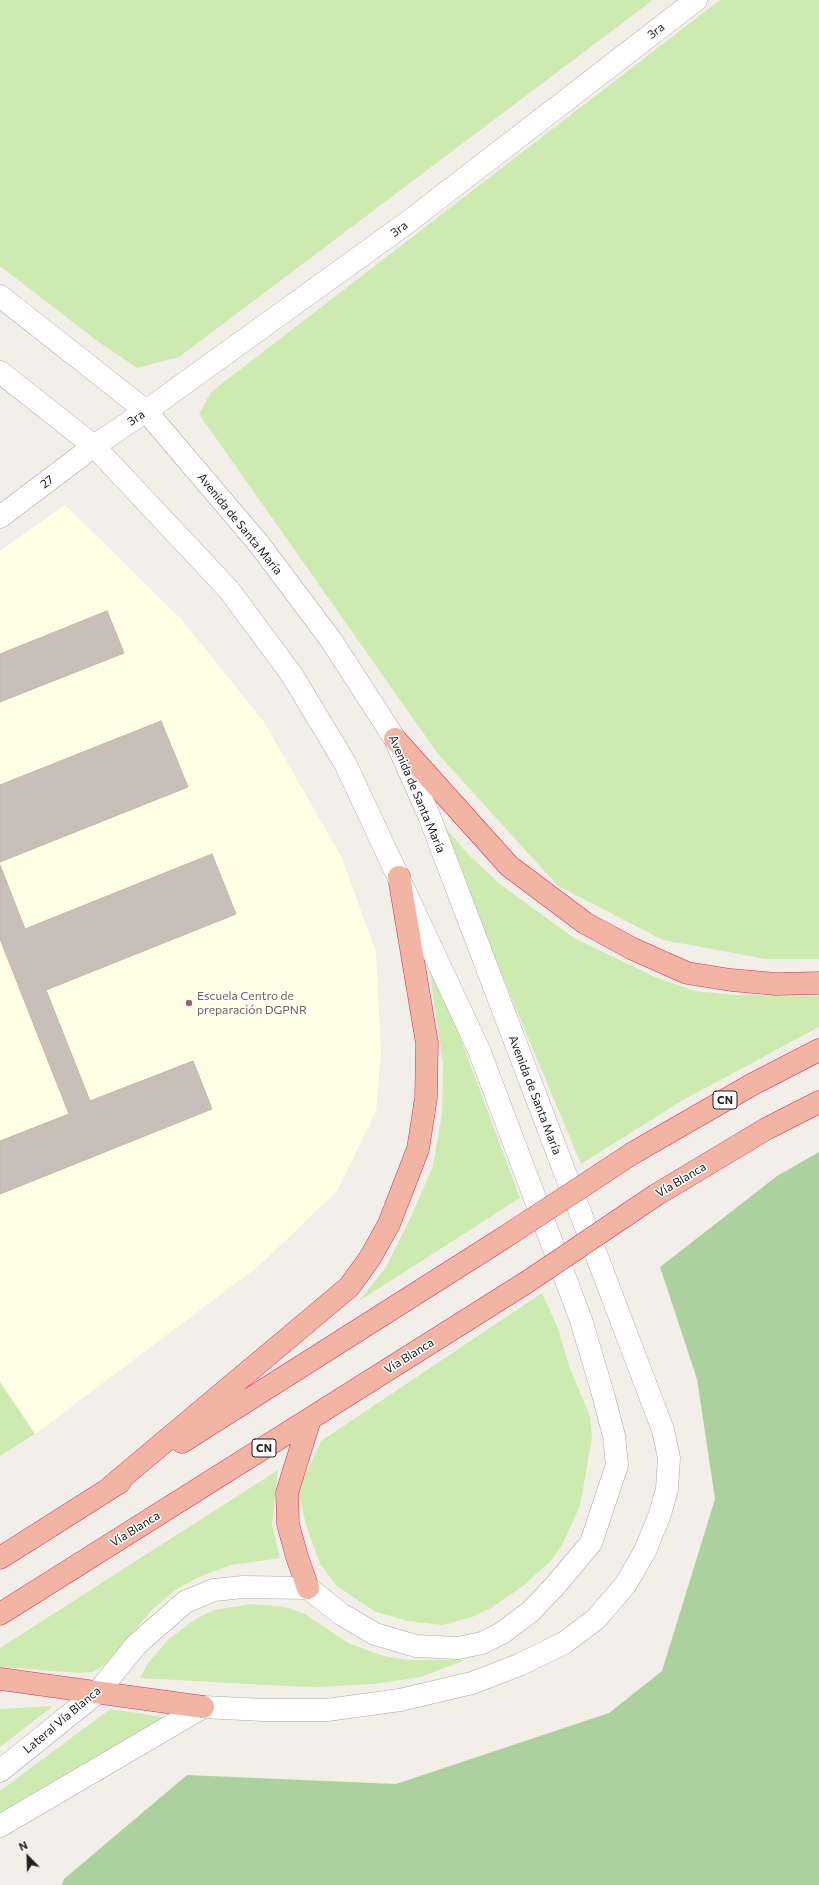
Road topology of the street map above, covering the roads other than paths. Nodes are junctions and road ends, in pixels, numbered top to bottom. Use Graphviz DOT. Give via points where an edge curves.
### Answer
graph roads {
  1 [pos="696,0"];
  2 [pos="0,296"];
  3 [pos="0,372"];
  4 [pos="146,411"];
  5 [pos="94,446"];
  6 [pos="0,517"];
  7 [pos="395,739"];
  8 [pos="399,877"];
  9 [pos="819,983"];
  10 [pos="819,1050"];
  11 [pos="819,1102"];
  12 [pos="310,1419"];
  13 [pos="107,1490"];
  14 [pos="0,1558"];
  15 [pos="308,1588"];
  16 [pos="0,1614"];
  17 [pos="0,1679"];
  18 [pos="98,1692"];
  19 [pos="203,1707"];
  20 [pos="0,1771"];
  21 [pos="0,1826"];
  1 -- 4 [label="street, 3ra" via="408,222"];
  2 -- 4 [label="street, Avenida de Santa María"];
  3 -- 5 [label="street"];
  4 -- 5 [label="street, 3ra"];
  4 -- 7 [label="street, Avenida de Santa María" via="259,544 331,640"];
  5 -- 6 [label="street, 27"];
  5 -- 8 [label="street" via="229,590 292,675 345,764"];
  7 -- 9 [label="highway" via="509,866 585,923 633,949 687,973 776,984"];
  7 -- 19 [label="street, Avenida de Santa María" via="431,821 663,1430 669,1458 668,1489 645,1551 626,1584 596,1619 564,1642 519,1665 465,1685 400,1700 327,1710"];
  8 -- 13 [label="highway" via="428,1043 426,1098 418,1149 389,1224 370,1258 349,1287"];
  8 -- 15 [label="street" via="479,1050 581,1320 614,1436 618,1466 591,1544 530,1612 502,1634 482,1643 458,1648 416,1646 375,1634 341,1614"];
  10 -- 13 [label="highway, CN, bridge" via="753,1084 633,1153 506,1237"];
  11 -- 12 [label="highway, Vía Blanca / CN, bridge" via="656,1195 527,1282"];
  12 -- 15 [label="highway" via="287,1493 288,1524"];
  12 -- 16 [label="highway, Vía Blanca / CN"];
  13 -- 14 [label="highway, CN"];
  15 -- 18 [label="street, Lateral Vía Blanca" via="243,1587 214,1590 185,1602 136,1645"];
  17 -- 18 [label="highway"];
  18 -- 19 [label="highway"];
  18 -- 20 [label="street, Lateral Vía Blanca"];
  19 -- 21 [label="street"];
}
